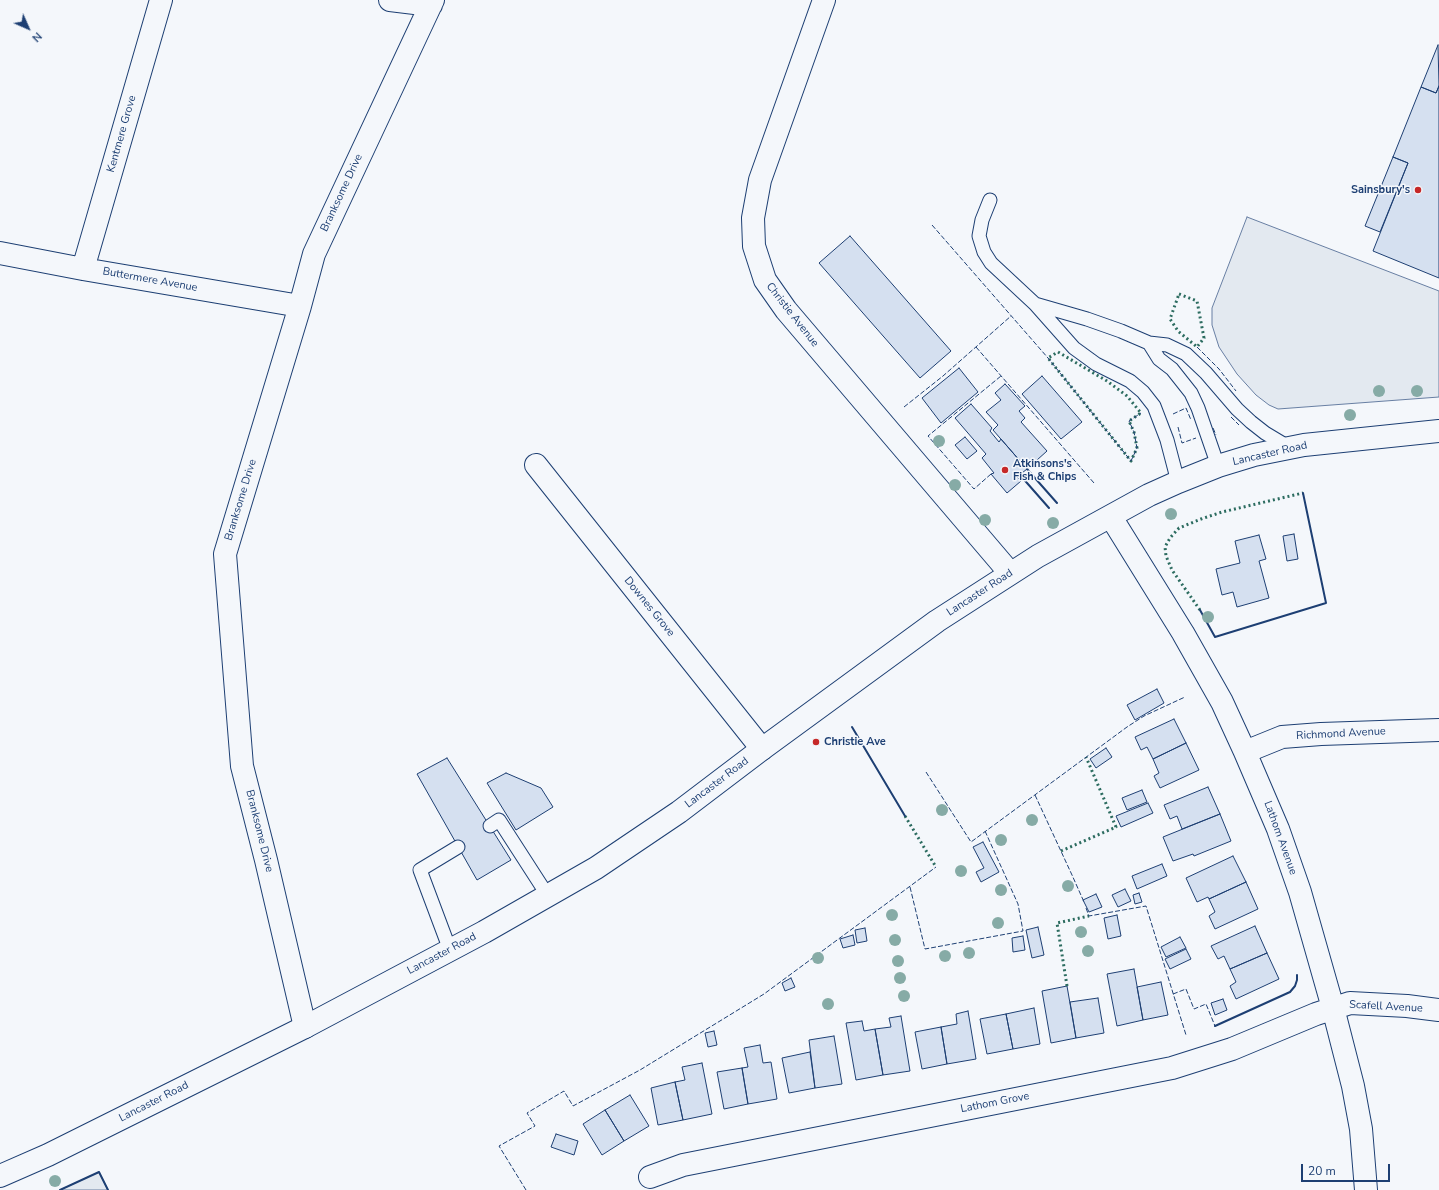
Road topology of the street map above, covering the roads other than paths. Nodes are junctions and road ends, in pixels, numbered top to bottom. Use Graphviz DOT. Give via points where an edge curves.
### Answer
graph roads {
  1 [pos="161,0"];
  2 [pos="390,0"];
  3 [pos="824,0"];
  4 [pos="432,2"];
  5 [pos="990,200"];
  6 [pos="0,253"];
  7 [pos="83,269"];
  8 [pos="1035,304"];
  9 [pos="300,306"];
  10 [pos="1149,343"];
  11 [pos="1439,431"];
  12 [pos="1290,448"];
  13 [pos="536,465"];
  14 [pos="1218,466"];
  15 [pos="1178,482"];
  16 [pos="1111,517"];
  17 [pos="1010,573"];
  18 [pos="1439,730"];
  19 [pos="762,749"];
  20 [pos="1245,752"];
  21 [pos="490,826"];
  22 [pos="458,847"];
  23 [pos="548,896"];
  24 [pos="450,950"];
  25 [pos="1333,1008"];
  26 [pos="1439,1010"];
  27 [pos="305,1027"];
  28 [pos="0,1176"];
  29 [pos="650,1177"];
  30 [pos="1366,1190"];
  1 -- 7 [label="street, Kentmere Grove"];
  2 -- 4 [label="street"];
  3 -- 17 [label="street, Christie Avenue" via="760,180 753,218 754,246 762,273 786,310"];
  4 -- 9 [label="street, Branksome Drive" via="314,254"];
  5 -- 8 [label="lane" via="979,236 984,252 991,263"];
  6 -- 7 [label="street, Buttermere Avenue"];
  7 -- 9 [label="street, Buttermere Avenue"];
  8 -- 10 [label="lane" via="1121,331"];
  8 -- 15 [label="lane" via="1074,348 1096,364 1130,381 1143,392 1154,406 1167,440"];
  9 -- 27 [label="street, Branksome Drive" via="225,554 242,766"];
  10 -- 12 [label="lane" via="1167,345 1186,354 1251,422"];
  10 -- 14 [label="lane" via="1159,359 1172,369 1191,393"];
  11 -- 12 [label="street, Lancaster Road"];
  12 -- 14 [label="street, Lancaster Road"];
  13 -- 19 [label="street, Downes Grove"];
  14 -- 15 [label="street, Lancaster Road"];
  15 -- 16 [label="street, Lancaster Road"];
  16 -- 17 [label="street, Lancaster Road" via="1056,545"];
  16 -- 20 [label="street, Lathom Avenue" via="1183,633 1222,702"];
  17 -- 19 [label="street, Lancaster Road" via="937,621"];
  18 -- 20 [label="street, Richmond Avenue" via="1282,737"];
  19 -- 23 [label="street, Lancaster Road" via="679,812 596,868"];
  20 -- 25 [label="street, Lathom Avenue" via="1278,829 1300,892"];
  21 -- 23 [label="lane" via="499,820"];
  22 -- 24 [label="lane" via="420,870"];
  23 -- 24 [label="street, Lancaster Road"];
  24 -- 27 [label="street, Lancaster Road"];
  25 -- 26 [label="street, Scafell Avenue" via="1350,1003"];
  25 -- 29 [label="street, Lathom Grove" via="1232,1049 1172,1068 683,1165"];
  25 -- 30 [label="street, Lathom Avenue" via="1361,1129"];
  27 -- 28 [label="street, Lancaster Road" via="48,1155"];
}
